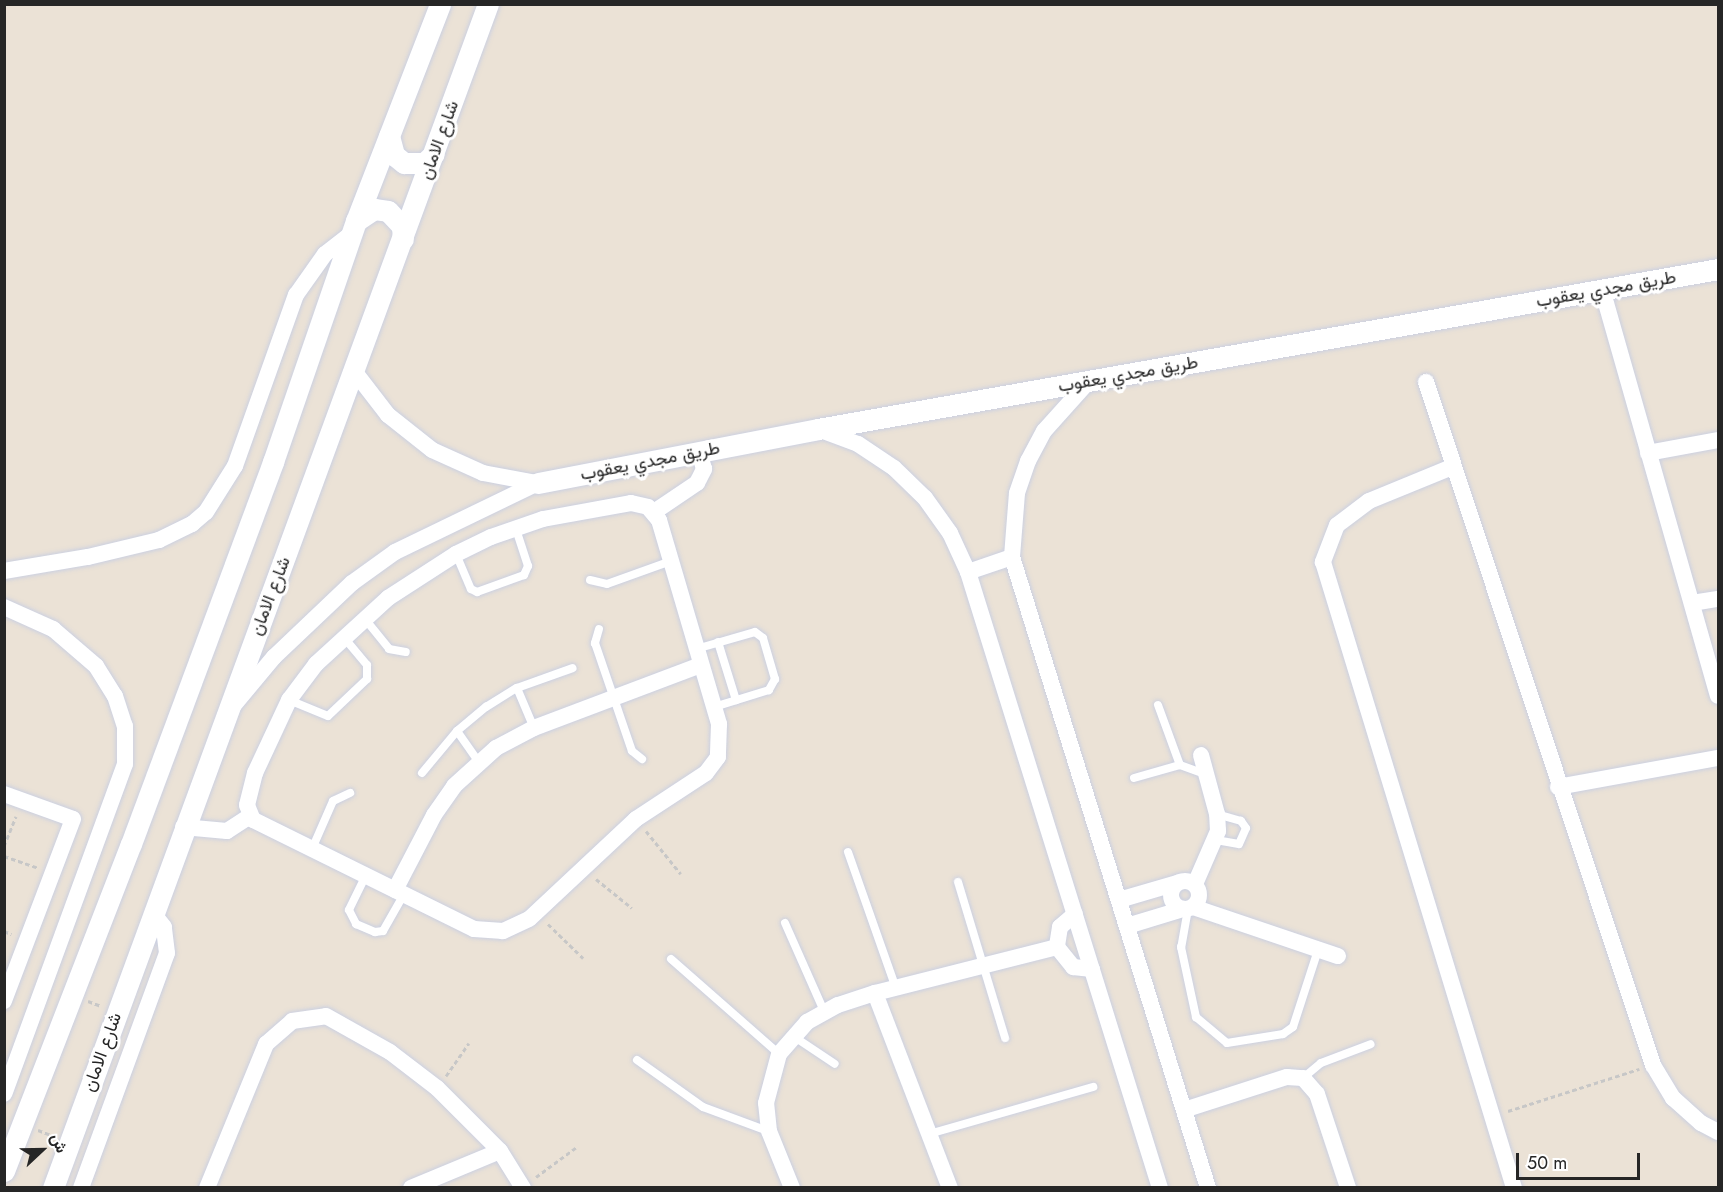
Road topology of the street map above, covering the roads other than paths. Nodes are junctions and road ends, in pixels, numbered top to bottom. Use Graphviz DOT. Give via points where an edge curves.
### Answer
graph roads {
  1 [pos="440,4"];
  2 [pos="488,4"];
  3 [pos="389,136"];
  4 [pos="434,154"];
  5 [pos="353,227"];
  6 [pos="403,239"];
  7 [pos="1719,269"];
  8 [pos="1602,289"];
  9 [pos="354,370"];
  10 [pos="1089,381"];
  11 [pos="1426,382"];
  12 [pos="818,429"];
  13 [pos="1719,440"];
  14 [pos="699,451"];
  15 [pos="1648,453"];
  16 [pos="1452,467"];
  17 [pos="538,483"];
  18 [pos="654,512"];
  19 [pos="516,529"];
  20 [pos="456,554"];
  21 [pos="1012,557"];
  22 [pos="671,561"];
  23 [pos="4,571"];
  24 [pos="968,572"];
  25 [pos="590,580"];
  26 [pos="1719,599"];
  27 [pos="1692,603"];
  28 [pos="4,607"];
  29 [pos="364,619"];
  30 [pos="599,629"];
  31 [pos="343,637"];
  32 [pos="718,642"];
  33 [pos="406,652"];
  34 [pos="699,657"];
  35 [pos="573,668"];
  36 [pos="517,688"];
  37 [pos="614,696"];
  38 [pos="1719,696"];
  39 [pos="289,700"];
  40 [pos="736,700"];
  41 [pos="1158,705"];
  42 [pos="714,707"];
  43 [pos="223,718"];
  44 [pos="534,728"];
  45 [pos="457,731"];
  46 [pos="1202,755"];
  47 [pos="1719,758"];
  48 [pos="642,759"];
  49 [pos="478,761"];
  50 [pos="1180,765"];
  51 [pos="422,773"];
  52 [pos="1207,776"];
  53 [pos="1134,778"];
  54 [pos="1558,787"];
  55 [pos="350,793"];
  56 [pos="4,794"];
  57 [pos="1217,814"];
  58 [pos="250,816"];
  59 [pos="183,827"];
  60 [pos="1216,840"];
  61 [pos="312,849"];
  62 [pos="848,852"];
  63 [pos="366,875"];
  64 [pos="958,882"];
  65 [pos="1177,883"];
  66 [pos="1196,884"];
  67 [pos="400,892"];
  68 [pos="1119,900"];
  69 [pos="1188,909"];
  70 [pos="153,913"];
  71 [pos="1074,914"];
  72 [pos="785,923"];
  73 [pos="1127,926"];
  74 [pos="1057,947"];
  75 [pos="1318,950"];
  76 [pos="1338,957"];
  77 [pos="671,959"];
  78 [pos="983,966"];
  79 [pos="1092,969"];
  80 [pos="896,988"];
  81 [pos="874,993"];
  82 [pos="4,1002"];
  83 [pos="824,1011"];
  84 [pos="792,1035"];
  85 [pos="1005,1038"];
  86 [pos="1371,1044"];
  87 [pos="779,1054"];
  88 [pos="637,1060"];
  89 [pos="835,1064"];
  90 [pos="1303,1078"];
  91 [pos="1093,1087"];
  92 [pos="4,1094"];
  93 [pos="1184,1110"];
  94 [pos="769,1131"];
  95 [pos="1719,1132"];
  96 [pos="929,1134"];
  97 [pos="500,1151"];
  98 [pos="4,1171"];
  99 [pos="523,1187"];
  100 [pos="53,1188"];
  101 [pos="81,1188"];
  102 [pos="207,1188"];
  103 [pos="411,1188"];
  104 [pos="792,1188"];
  105 [pos="950,1188"];
  106 [pos="1160,1188"];
  107 [pos="1208,1188"];
  108 [pos="1348,1188"];
  109 [pos="1514,1188"];
  1 -- 3 [label="street"];
  2 -- 4 [label="street, شارع الامان"];
  3 -- 4 [label="street" via="390,149 404,163 424,163"];
  3 -- 5 [label="street"];
  4 -- 6 [label="street, شارع الامان"];
  5 -- 6 [label="street" via="374,209 388,211 402,226"];
  5 -- 23 [label="street" via="325,254 296,295 235,466 206,512 159,540"];
  5 -- 98 [label="street" via="273,462"];
  6 -- 9 [label="street, شارع الامان"];
  7 -- 8 [label="street, طريق مجدي يعقوب"];
  8 -- 10 [label="street, طريق مجدي يعقوب"];
  8 -- 15 [label="street"];
  9 -- 17 [label="street, طريق مجدي يعقوب" via="388,415 432,450 483,473"];
  9 -- 43 [label="street, شارع الامان"];
  10 -- 12 [label="street, طريق مجدي يعقوب"];
  10 -- 21 [label="street" via="1058,413 1028,461 1017,493"];
  11 -- 16 [label="street"];
  12 -- 14 [label="street, طريق مجدي يعقوب"];
  12 -- 24 [label="street" via="858,444 902,476 925,498 950,533"];
  13 -- 15 [label="street"];
  14 -- 17 [label="street, طريق مجدي يعقوب"];
  14 -- 18 [label="street" via="704,469 697,483"];
  15 -- 27 [label="street"];
  16 -- 54 [label="street"];
  16 -- 109 [label="street" via="1369,501 1337,525 1323,562"];
  17 -- 43 [label="street, طريق مجدي يعقوب" via="395,552 352,583 274,657"];
  18 -- 19 [label="street" via="631,503 582,510"];
  18 -- 22 [label="street"];
  19 -- 20 [label="street"];
  19 -- 20 [label="lane" via="528,566 524,575 477,592 471,589"];
  20 -- 29 [label="street" via="406,585"];
  21 -- 24 [label="street"];
  21 -- 68 [label="street"];
  22 -- 25 [label="lane" via="607,584"];
  22 -- 34 [label="street"];
  24 -- 71 [label="street"];
  26 -- 27 [label="street"];
  27 -- 38 [label="street"];
  28 -- 92 [label="street" via="53,628 96,666 115,696 125,726 125,764"];
  29 -- 31 [label="street"];
  29 -- 33 [label="lane" via="390,649"];
  30 -- 37 [label="lane" via="595,643"];
  31 -- 39 [label="street"];
  31 -- 39 [label="lane" via="367,666 367,679 328,716"];
  32 -- 34 [label="lane"];
  32 -- 40 [label="lane"];
  32 -- 40 [label="lane" via="750,632 760,634 775,679 769,690"];
  34 -- 37 [label="street"];
  34 -- 42 [label="street"];
  35 -- 36 [label="lane"];
  36 -- 44 [label="lane"];
  36 -- 45 [label="lane"];
  37 -- 44 [label="street"];
  37 -- 48 [label="lane" via="632,751"];
  39 -- 58 [label="street" via="255,773 247,805"];
  40 -- 42 [label="lane"];
  41 -- 50 [label="lane"];
  42 -- 67 [label="street" via="721,739 714,766 636,819 536,912 512,929 484,931"];
  43 -- 59 [label="street, شارع الامان"];
  44 -- 49 [label="street"];
  45 -- 49 [label="lane"];
  45 -- 51 [label="lane"];
  46 -- 52 [label="street"];
  47 -- 54 [label="street"];
  49 -- 67 [label="street" via="434,814"];
  50 -- 52 [label="lane"];
  50 -- 53 [label="lane"];
  52 -- 57 [label="street"];
  54 -- 95 [label="street" via="1653,1065 1673,1098 1701,1123"];
  55 -- 61 [label="lane" via="333,801"];
  56 -- 82 [label="street" via="73,819"];
  57 -- 60 [label="street"];
  57 -- 60 [label="lane" via="1241,820 1246,828 1239,844"];
  58 -- 59 [label="street" via="227,831"];
  58 -- 61 [label="street"];
  59 -- 70 [label="street, شارع الامان"];
  60 -- 66 [label="street"];
  61 -- 63 [label="street"];
  62 -- 80 [label="lane"];
  63 -- 67 [label="street"];
  63 -- 67 [label="lane" via="349,910 356,924 383,931"];
  64 -- 78 [label="lane"];
  65 -- 66 [label="street" via="1187,880"];
  65 -- 68 [label="street"];
  65 -- 69 [label="street" via="1171,898"];
  66 -- 69 [label="street" via="1199,899"];
  68 -- 73 [label="street"];
  69 -- 73 [label="street"];
  69 -- 75 [label="street"];
  69 -- 75 [label="lane" via="1181,947 1196,1017 1227,1043 1283,1034 1293,1027"];
  70 -- 100 [label="street, شارع الامان"];
  70 -- 101 [label="street" via="164,927 167,953"];
  71 -- 74 [label="street" via="1060,927"];
  71 -- 79 [label="street"];
  72 -- 83 [label="lane"];
  73 -- 93 [label="street"];
  74 -- 78 [label="street"];
  74 -- 79 [label="street" via="1073,967"];
  75 -- 76 [label="street"];
  77 -- 87 [label="lane"];
  78 -- 80 [label="street"];
  78 -- 85 [label="lane"];
  79 -- 106 [label="street"];
  80 -- 81 [label="street"];
  81 -- 83 [label="street"];
  81 -- 96 [label="street"];
  83 -- 84 [label="street"];
  84 -- 87 [label="street"];
  84 -- 89 [label="lane"];
  86 -- 90 [label="lane" via="1321,1063"];
  87 -- 94 [label="street" via="766,1103"];
  88 -- 94 [label="lane" via="703,1107"];
  90 -- 93 [label="street" via="1287,1077"];
  90 -- 108 [label="street" via="1317,1094"];
  91 -- 96 [label="lane"];
  93 -- 107 [label="street"];
  94 -- 104 [label="street"];
  96 -- 105 [label="street"];
  97 -- 99 [label="street"];
  97 -- 102 [label="street" via="437,1088 390,1052 326,1016 292,1021 266,1044"];
  97 -- 103 [label="street"];
}
